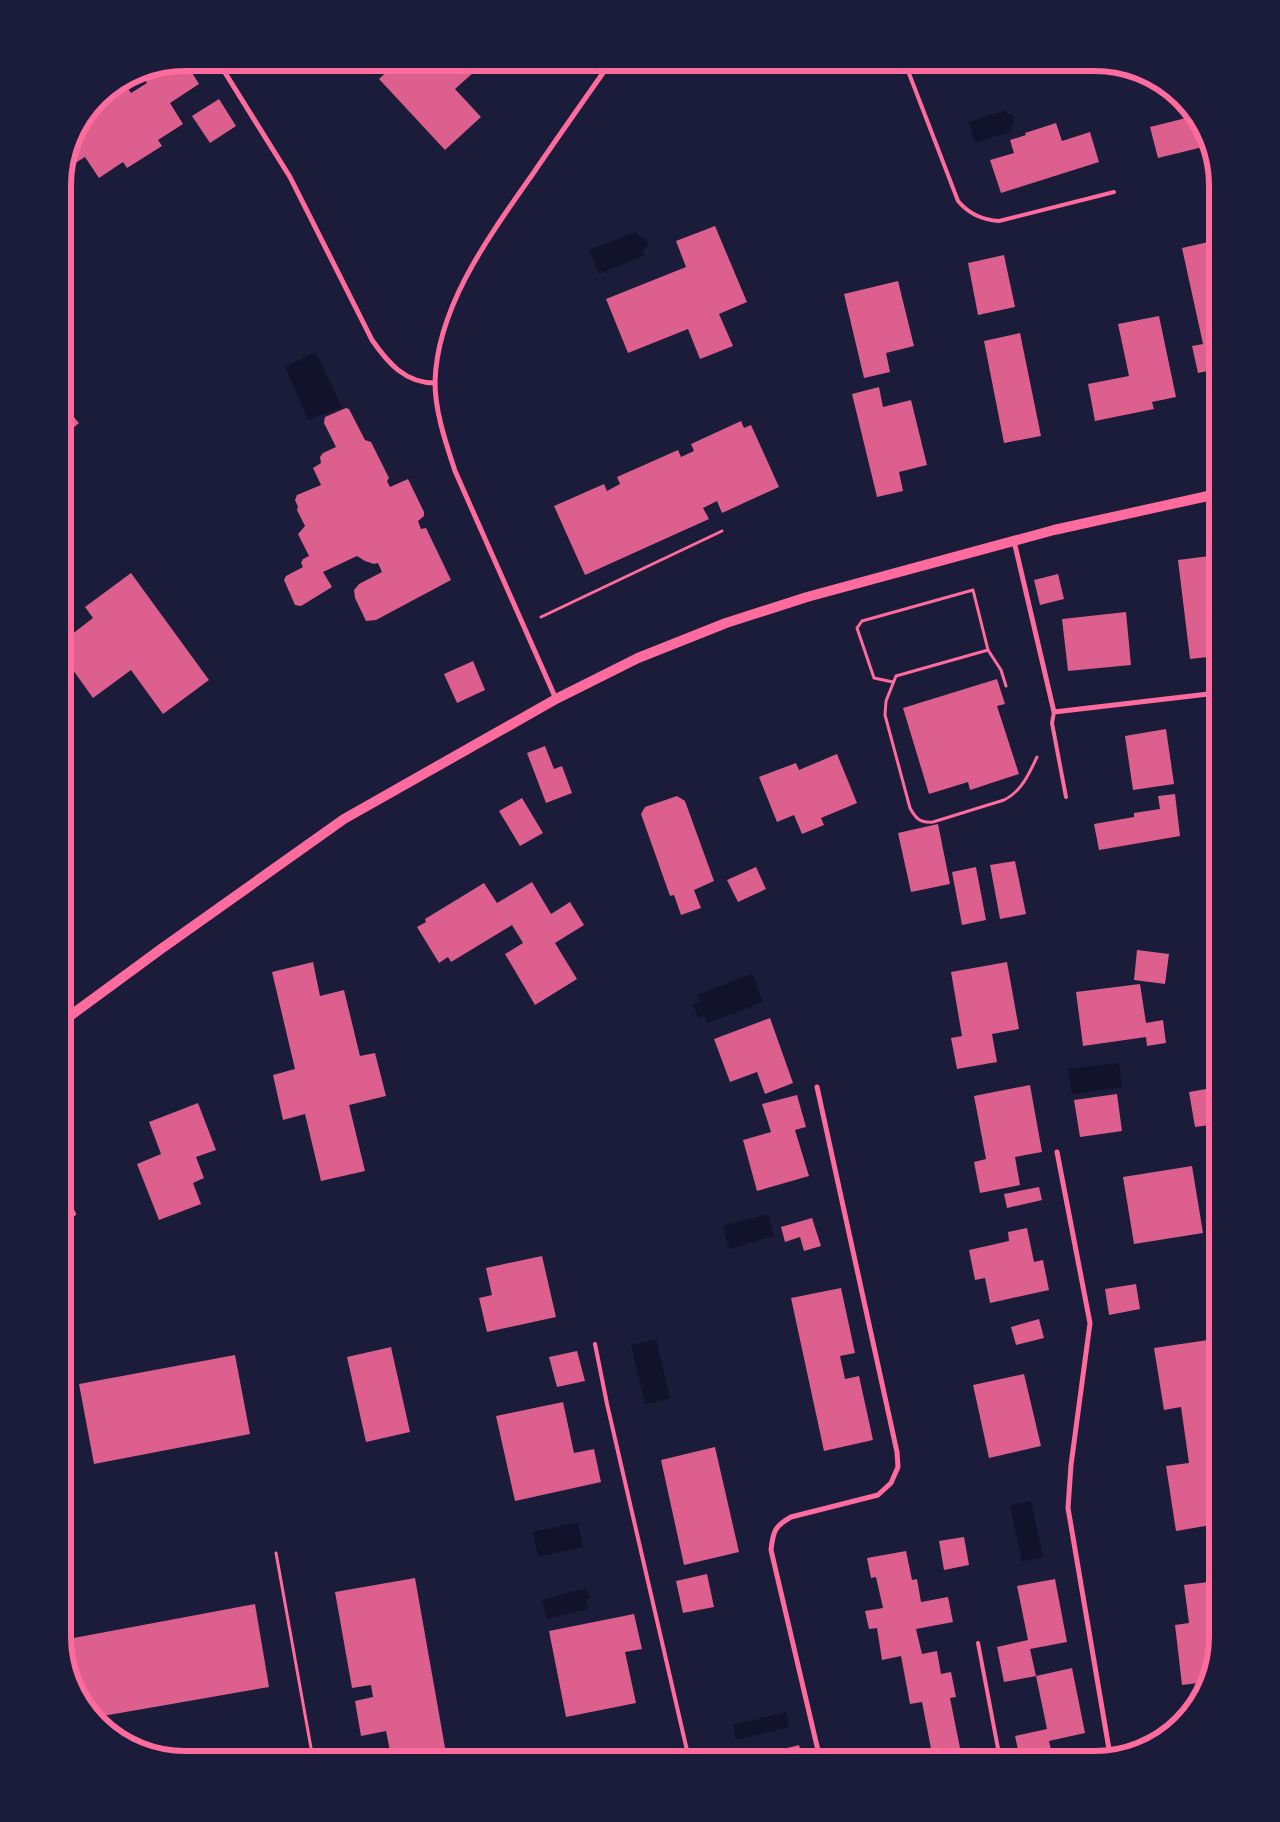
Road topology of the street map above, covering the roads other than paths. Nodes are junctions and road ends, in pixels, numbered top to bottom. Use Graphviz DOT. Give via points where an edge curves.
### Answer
graph roads {
  1 [pos="225,71"];
  2 [pos="604,71"];
  3 [pos="908,71"];
  4 [pos="1114,192"];
  5 [pos="435,383"];
  6 [pos="1209,496"];
  7 [pos="1014,540"];
  8 [pos="1209,694"];
  9 [pos="556,699"];
  10 [pos="1054,712"];
  11 [pos="1066,797"];
  12 [pos="71,1015"];
  13 [pos="817,1087"];
  14 [pos="1057,1152"];
  15 [pos="71,1207"];
  16 [pos="74,1214"];
  17 [pos="595,1344"];
  18 [pos="978,1643"];
  19 [pos="1109,1750"];
  20 [pos="687,1751"];
  21 [pos="818,1751"];
  22 [pos="998,1751"];
  1 -- 5 [label="street" via="290,177 382,356 414,380"];
  2 -- 5 [label="street" via="475,262 456,298 438,349"];
  3 -- 4 [label="lane" via="958,201 972,214 1000,221"];
  5 -- 9 [label="street" via="444,434 455,471"];
  6 -- 7 [label="main road"];
  7 -- 9 [label="main road" via="726,623 638,658"];
  7 -- 10 [label="street"];
  8 -- 10 [label="street"];
  9 -- 12 [label="main road" via="344,819"];
  10 -- 11 [label="lane" via="1052,723"];
  13 -- 21 [label="street" via="898,1467 891,1483 878,1495 791,1517 780,1523 773,1533 771,1550"];
  14 -- 19 [label="street" via="1090,1323 1068,1508"];
  15 -- 16 [label="lane"];
  17 -- 20 [label="lane"];
  18 -- 22 [label="lane"];
}
